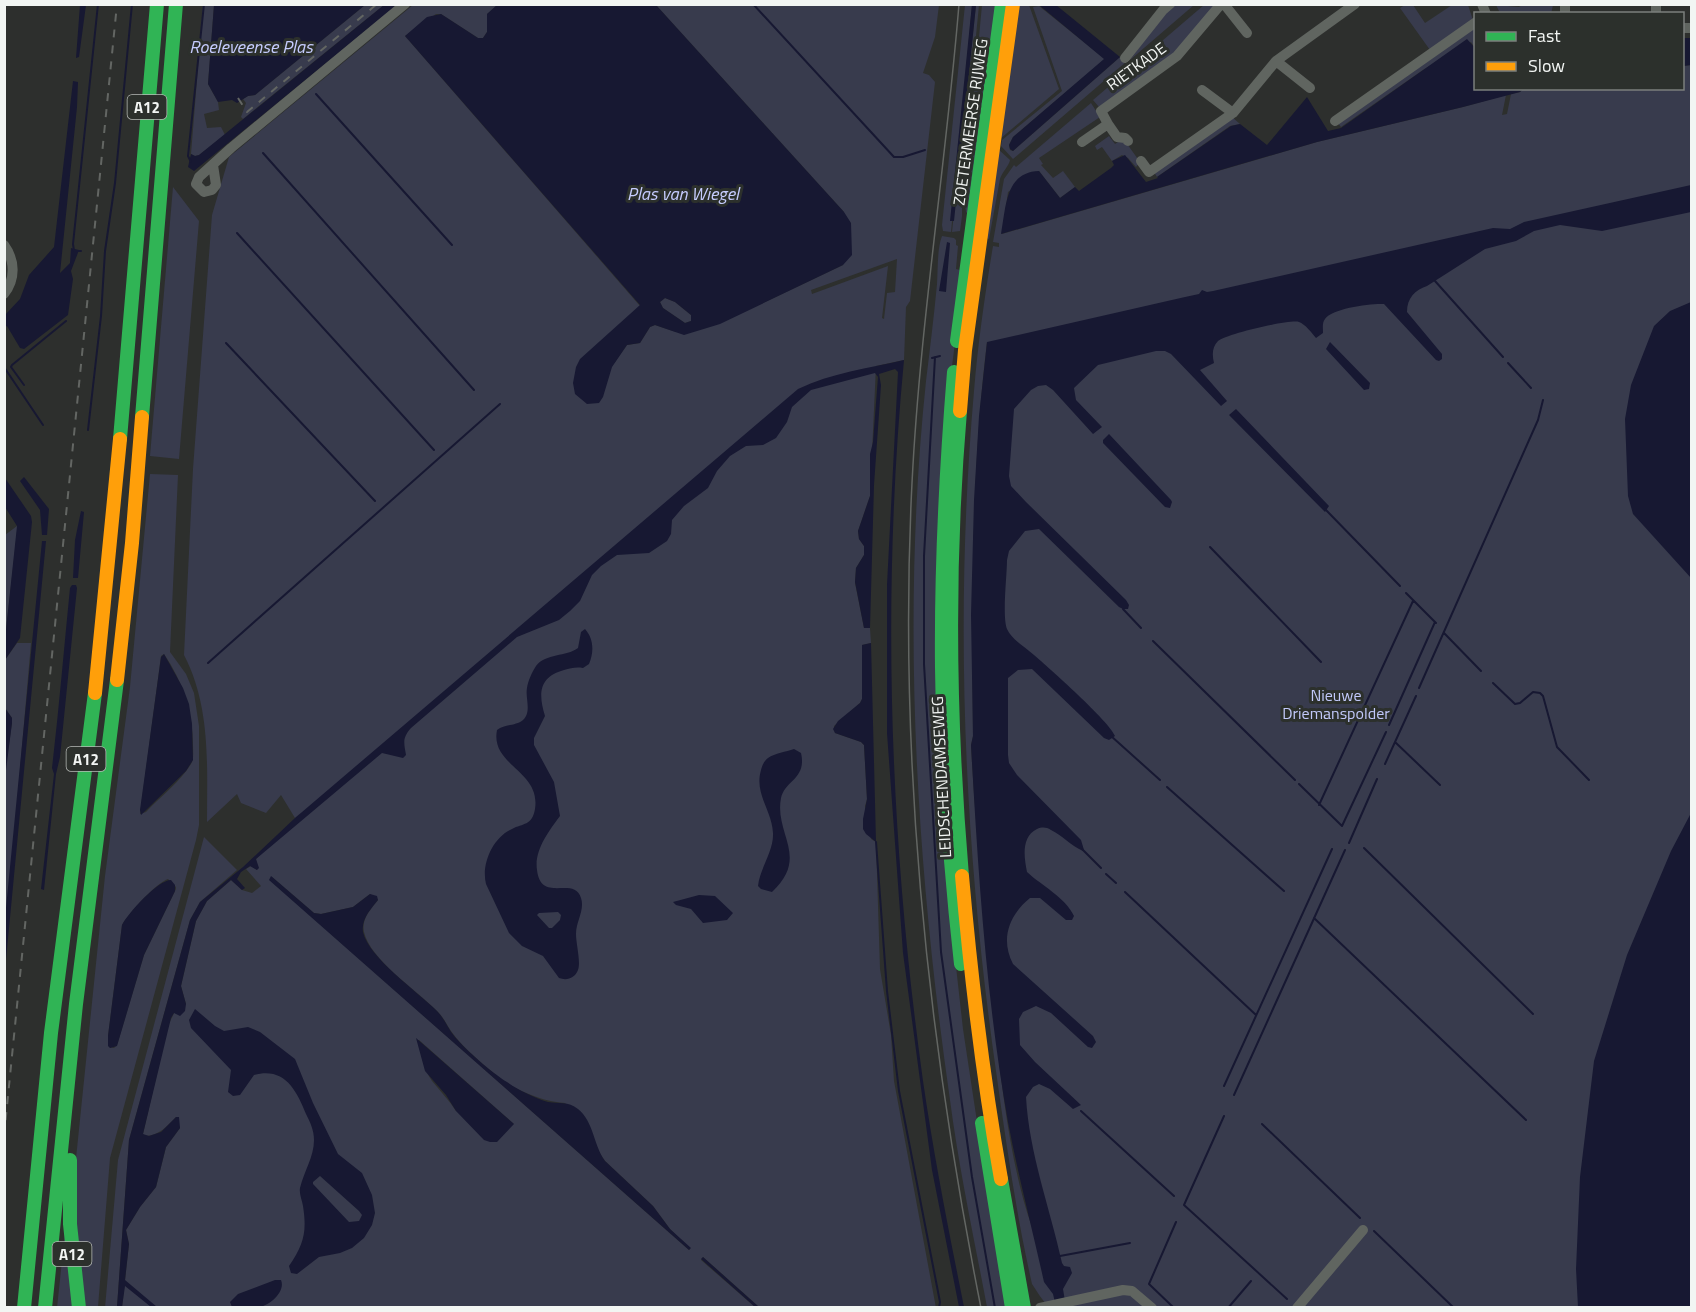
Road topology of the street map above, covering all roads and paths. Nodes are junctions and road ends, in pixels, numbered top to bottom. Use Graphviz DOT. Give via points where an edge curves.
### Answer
graph roads {
  1 [pos="156,4"];
  2 [pos="176,4"];
  3 [pos="405,4"];
  4 [pos="1002,4"];
  5 [pos="1012,4"];
  6 [pos="1170,4"];
  7 [pos="1222,4"];
  8 [pos="1355,4"];
  9 [pos="1474,23"];
  10 [pos="1247,33"];
  11 [pos="1125,57"];
  12 [pos="1276,61"];
  13 [pos="1310,88"];
  14 [pos="1202,90"];
  15 [pos="1233,113"];
  16 [pos="1335,120"];
  17 [pos="1108,124"];
  18 [pos="1128,141"];
  19 [pos="1082,142"];
  20 [pos="1141,161"];
  21 [pos="213,165"];
  22 [pos="975,243"];
  23 [pos="4,245"];
  24 [pos="4,294"];
  25 [pos="70,1057"];
  26 [pos="1363,1230"];
  27 [pos="24,1308"];
  28 [pos="45,1308"];
  29 [pos="79,1308"];
  30 [pos="1012,1308"];
  31 [pos="1024,1308"];
  32 [pos="1040,1308"];
  33 [pos="1152,1308"];
  34 [pos="1297,1308"];
  1 -- 27 [label="main road, A12" via="114,513 56,988"];
  2 -- 25 [label="main road, A12" via="133,533"];
  3 -- 21 [label="street"];
  4 -- 22 [label="main road, ZOETERMEERSE RIJWEG"];
  5 -- 22 [label="main road, ZOETERMEERSE RIJWEG"];
  6 -- 11 [label="street"];
  7 -- 10 [label="street, RIETKADE"];
  7 -- 17 [label="street, RIETKADE" via="1177,56 1101,111"];
  8 -- 12 [label="street"];
  9 -- 16 [label="street"];
  12 -- 13 [label="street"];
  12 -- 15 [label="street"];
  14 -- 15 [label="street"];
  15 -- 20 [label="street" via="1149,172"];
  17 -- 18 [label="street" via="1117,137"];
  17 -- 19 [label="street"];
  22 -- 30 [label="main road, LEIDSCHENDAMSEWEG" via="956,351 947,445 942,537 944,743 954,903 970,1040"];
  22 -- 31 [label="main road, LEIDSCHENDAMSEWEG" via="955,472 951,592 957,814 972,986 991,1125"];
  23 -- 24 [label="street" via="13,272"];
  25 -- 28 [label="main road, A12"];
  25 -- 29 [label="main road, A12" via="70,1224"];
  26 -- 34 [label="street"];
  32 -- 33 [label="street" via="1124,1290 1132,1291"];
}
